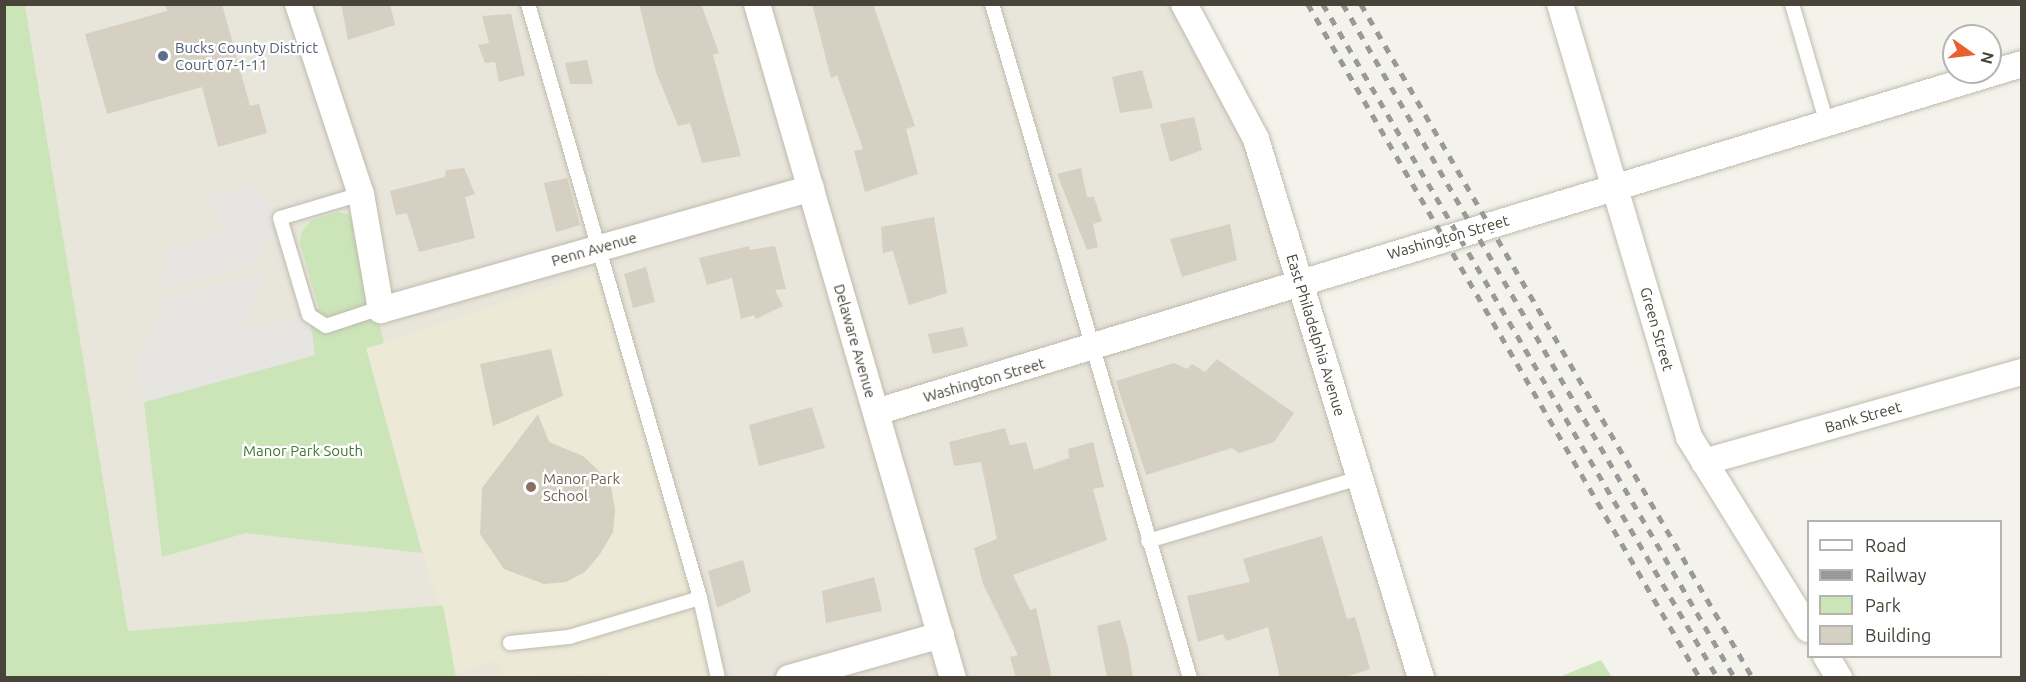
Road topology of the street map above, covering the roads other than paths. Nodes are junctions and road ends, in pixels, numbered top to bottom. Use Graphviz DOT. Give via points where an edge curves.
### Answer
graph roads {
  1 [pos="298,4"];
  2 [pos="528,4"];
  3 [pos="757,4"];
  4 [pos="992,4"];
  5 [pos="1184,4"];
  6 [pos="1560,4"];
  7 [pos="1792,4"];
  8 [pos="2022,64"];
  9 [pos="1827,124"];
  10 [pos="811,188"];
  11 [pos="1615,188"];
  12 [pos="361,194"];
  13 [pos="596,248"];
  14 [pos="1300,281"];
  15 [pos="380,308"];
  16 [pos="1090,349"];
  17 [pos="2022,372"];
  18 [pos="876,412"];
  19 [pos="1704,462"];
  20 [pos="1360,478"];
  21 [pos="1148,541"];
  22 [pos="700,598"];
  23 [pos="1807,626"];
  24 [pos="941,635"];
  25 [pos="510,643"];
  26 [pos="1827,658"];
  27 [pos="718,678"];
  28 [pos="789,678"];
  29 [pos="953,678"];
  30 [pos="1190,678"];
  31 [pos="1421,678"];
  32 [pos="1839,678"];
  1 -- 12 [label="street"];
  2 -- 13 [label="lane"];
  3 -- 10 [label="street, Delaware Avenue"];
  4 -- 16 [label="lane"];
  5 -- 14 [label="street, East Philadelphia Avenue" via="1256,139"];
  6 -- 11 [label="street, Green Street"];
  7 -- 9 [label="lane"];
  8 -- 9 [label="street, Washington Street"];
  9 -- 11 [label="street, Washington Street"];
  10 -- 13 [label="street, Penn Avenue"];
  10 -- 18 [label="street, Delaware Avenue"];
  11 -- 14 [label="street, Washington Street"];
  11 -- 19 [label="street, Green Street" via="1689,438"];
  12 -- 15 [label="street"];
  12 -- 15 [label="lane" via="280,218 309,315 326,326"];
  13 -- 15 [label="street, Penn Avenue"];
  13 -- 22 [label="lane"];
  14 -- 16 [label="street, Washington Street"];
  14 -- 20 [label="street, East Philadelphia Avenue"];
  16 -- 18 [label="street, Washington Street"];
  16 -- 21 [label="lane"];
  17 -- 19 [label="street, Bank Street"];
  18 -- 24 [label="street, Delaware Avenue"];
  19 -- 23 [label="street, Green Street"];
  20 -- 21 [label="lane"];
  20 -- 31 [label="street, East Philadelphia Avenue"];
  21 -- 30 [label="lane"];
  22 -- 25 [label="lane" via="569,637"];
  22 -- 27 [label="lane"];
  24 -- 28 [label="street"];
  24 -- 29 [label="street, Delaware Avenue"];
  26 -- 32 [label="street"];
}
